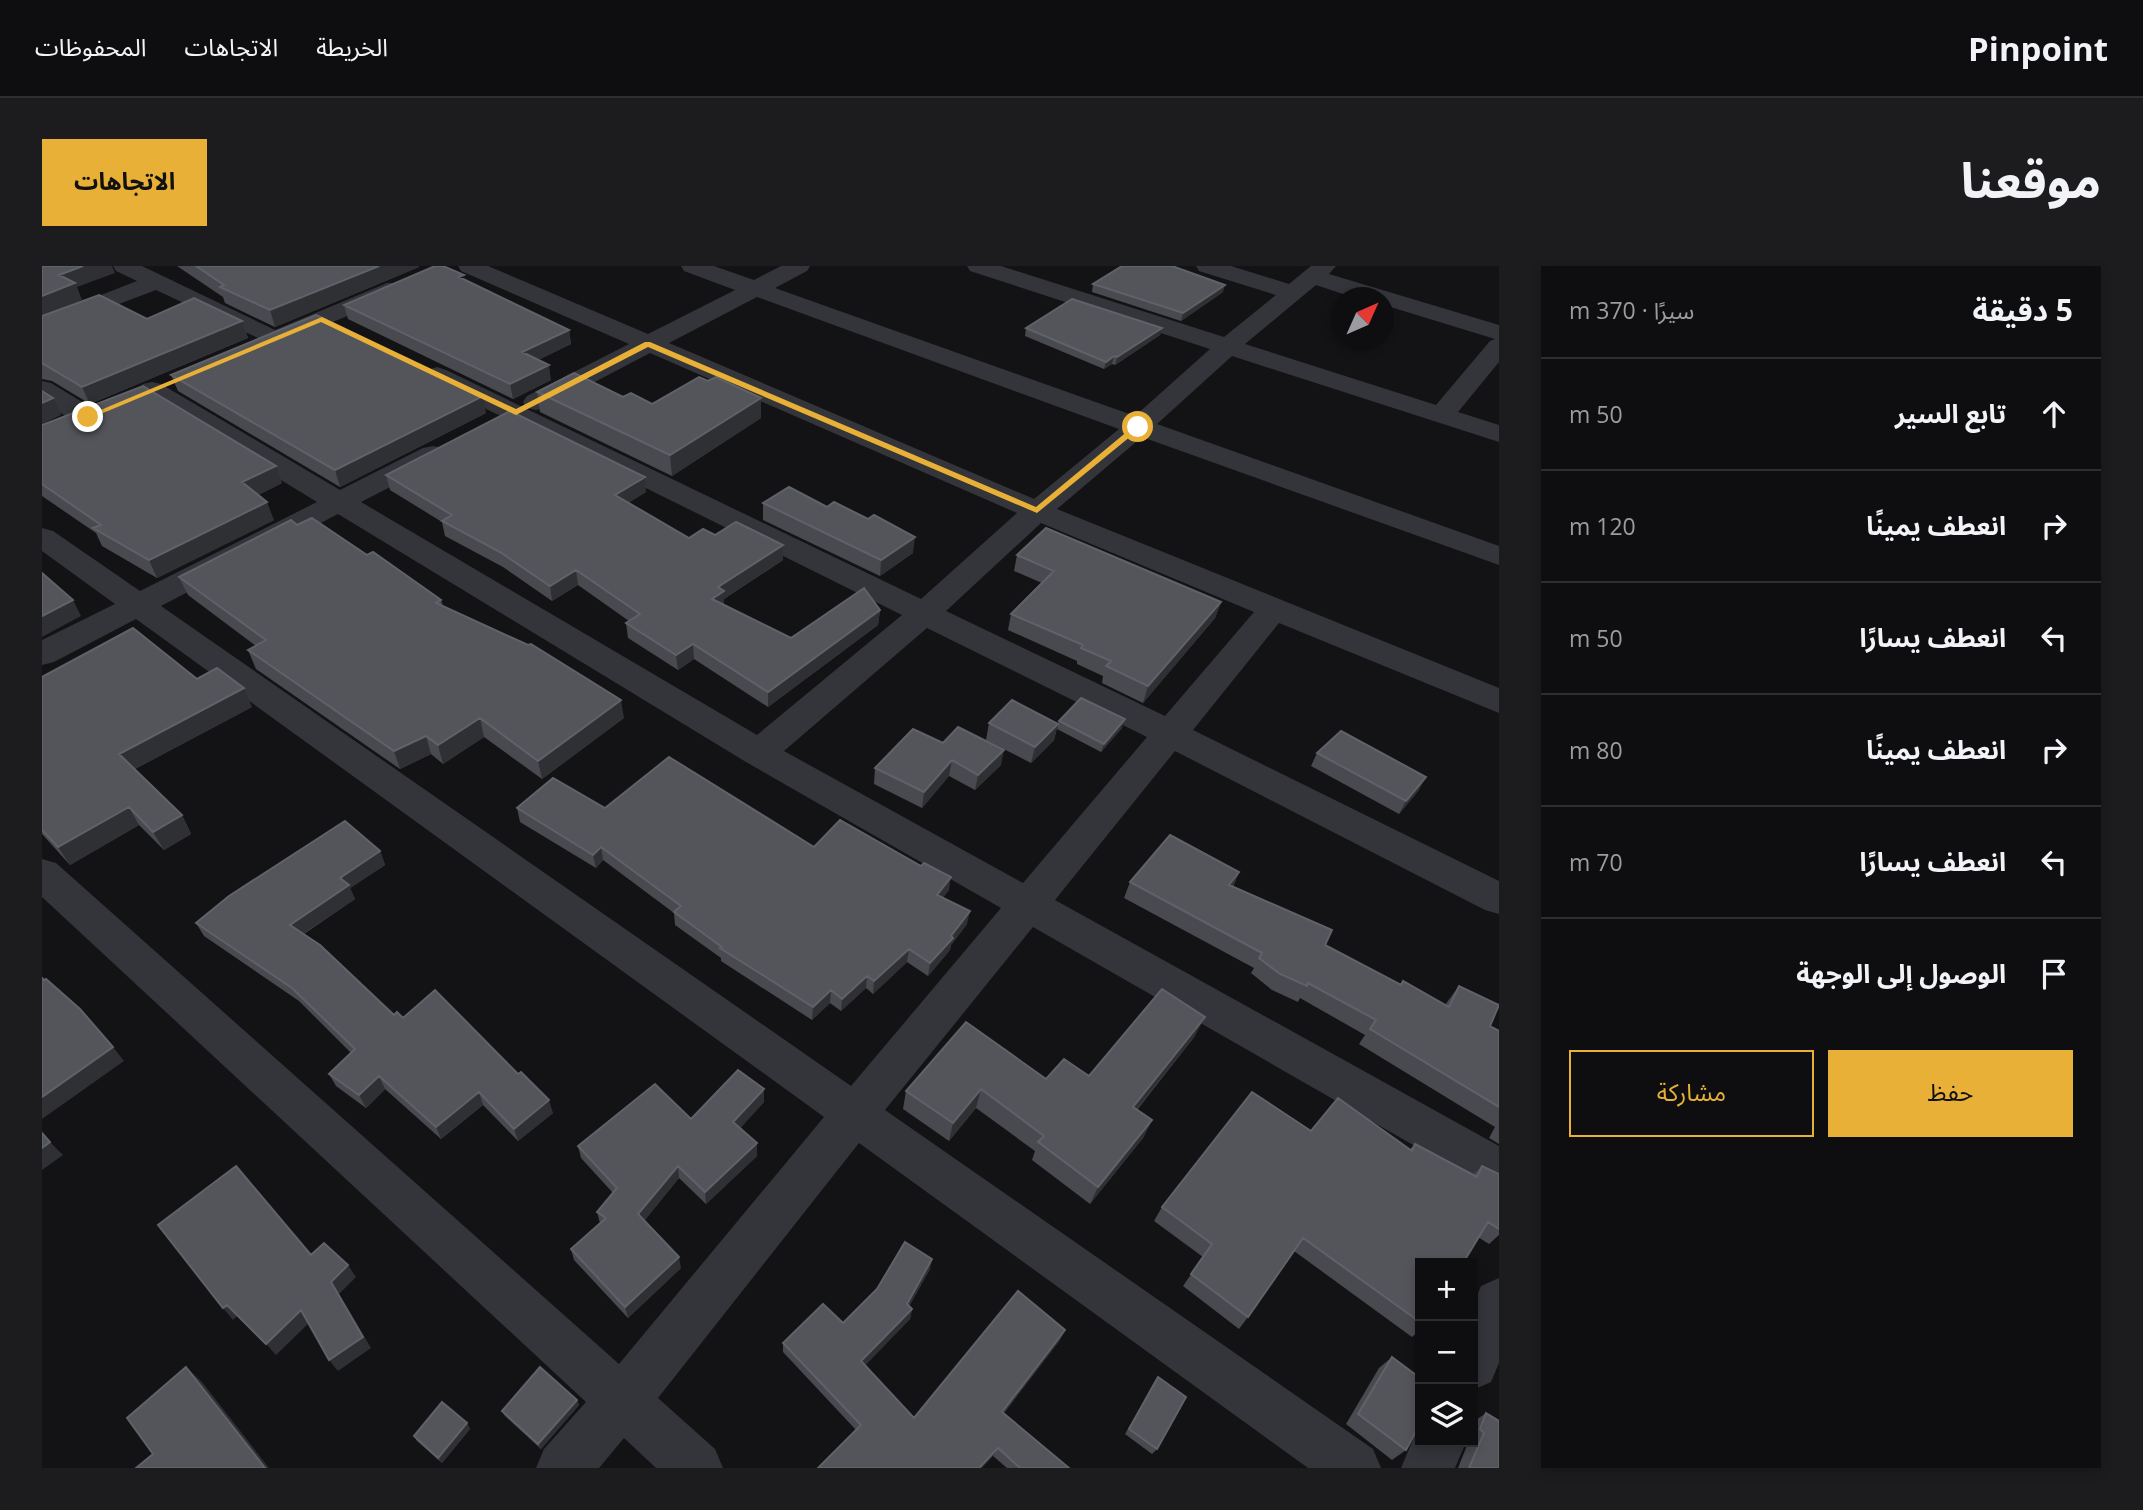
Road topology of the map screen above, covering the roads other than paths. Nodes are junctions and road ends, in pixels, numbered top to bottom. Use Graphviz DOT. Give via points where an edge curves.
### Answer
graph roads {
  1 [pos="124,266"];
  2 [pos="469,266"];
  3 [pos="692,266"];
  4 [pos="799,266"];
  5 [pos="978,266"];
  6 [pos="1207,266"];
  7 [pos="1311,279"];
  8 [pos="416,280"];
  9 [pos="155,283"];
  10 [pos="1341,287"];
  11 [pos="754,289"];
  12 [pos="1394,302"];
  13 [pos="322,319"];
  14 [pos="42,326"];
  15 [pos="1499,333"];
  16 [pos="358,337"];
  17 [pos="275,339"];
  18 [pos="648,344"];
  19 [pos="1228,346"];
  20 [pos="1499,346"];
  21 [pos="250,349"];
  22 [pos="407,360"];
  23 [pos="42,389"];
  24 [pos="516,412"];
  25 [pos="1441,416"];
  26 [pos="1138,427"];
  27 [pos="1499,434"];
  28 [pos="337,502"];
  29 [pos="1037,511"];
  30 [pos="42,537"];
  31 [pos="1499,556"];
  32 [pos="138,604"];
  33 [pos="1275,607"];
  34 [pos="924,613"];
  35 [pos="42,654"];
  36 [pos="1499,701"];
  37 [pos="1171,734"];
  38 [pos="759,753"];
  39 [pos="42,874"];
  40 [pos="1499,899"];
  41 [pos="1030,904"];
  42 [pos="856,1112"];
  43 [pos="1499,1170"];
  44 [pos="1499,1303"];
  45 [pos="1478,1352"];
  46 [pos="623,1400"];
  47 [pos="1437,1447"];
  48 [pos="563,1468"];
  49 [pos="696,1468"];
  50 [pos="1354,1468"];
  51 [pos="1428,1468"];
  1 -- 9 [label="street"];
  2 -- 18 [label="street"];
  3 -- 11 [label="street"];
  4 -- 11 [label="street"];
  5 -- 19 [label="street"];
  6 -- 7 [label="street"];
  7 -- 10 [label="street"];
  7 -- 19 [label="street"];
  8 -- 13 [label="street"];
  9 -- 14 [label="street"];
  9 -- 17 [label="street"];
  11 -- 18 [label="street"];
  11 -- 26 [label="street"];
  12 -- 15 [label="street"];
  13 -- 16 [label="street"];
  13 -- 17 [label="street"];
  17 -- 21 [label="street"];
  18 -- 24 [label="street"];
  18 -- 29 [label="street"];
  19 -- 25 [label="street"];
  19 -- 26 [label="street"];
  20 -- 25 [label="street"];
  22 -- 24 [label="street"];
  23 -- 28 [label="street" via="76,421 142,394"];
  24 -- 28 [label="street"];
  24 -- 34 [label="street"];
  25 -- 27 [label="street"];
  26 -- 29 [label="street"];
  26 -- 31 [label="street"];
  28 -- 32 [label="street"];
  28 -- 38 [label="street"];
  29 -- 33 [label="street"];
  29 -- 34 [label="street"];
  30 -- 32 [label="street"];
  32 -- 35 [label="street"];
  32 -- 42 [label="street"];
  33 -- 36 [label="street"];
  33 -- 37 [label="street"];
  34 -- 37 [label="street"];
  34 -- 38 [label="street"];
  37 -- 40 [label="street"];
  37 -- 41 [label="street"];
  38 -- 41 [label="street"];
  39 -- 46 [label="street"];
  41 -- 42 [label="street"];
  41 -- 43 [label="street"];
  42 -- 46 [label="street"];
  42 -- 50 [label="street"];
  44 -- 45 [label="street"];
  46 -- 48 [label="street"];
  46 -- 49 [label="street"];
  47 -- 51 [label="street"];
}
